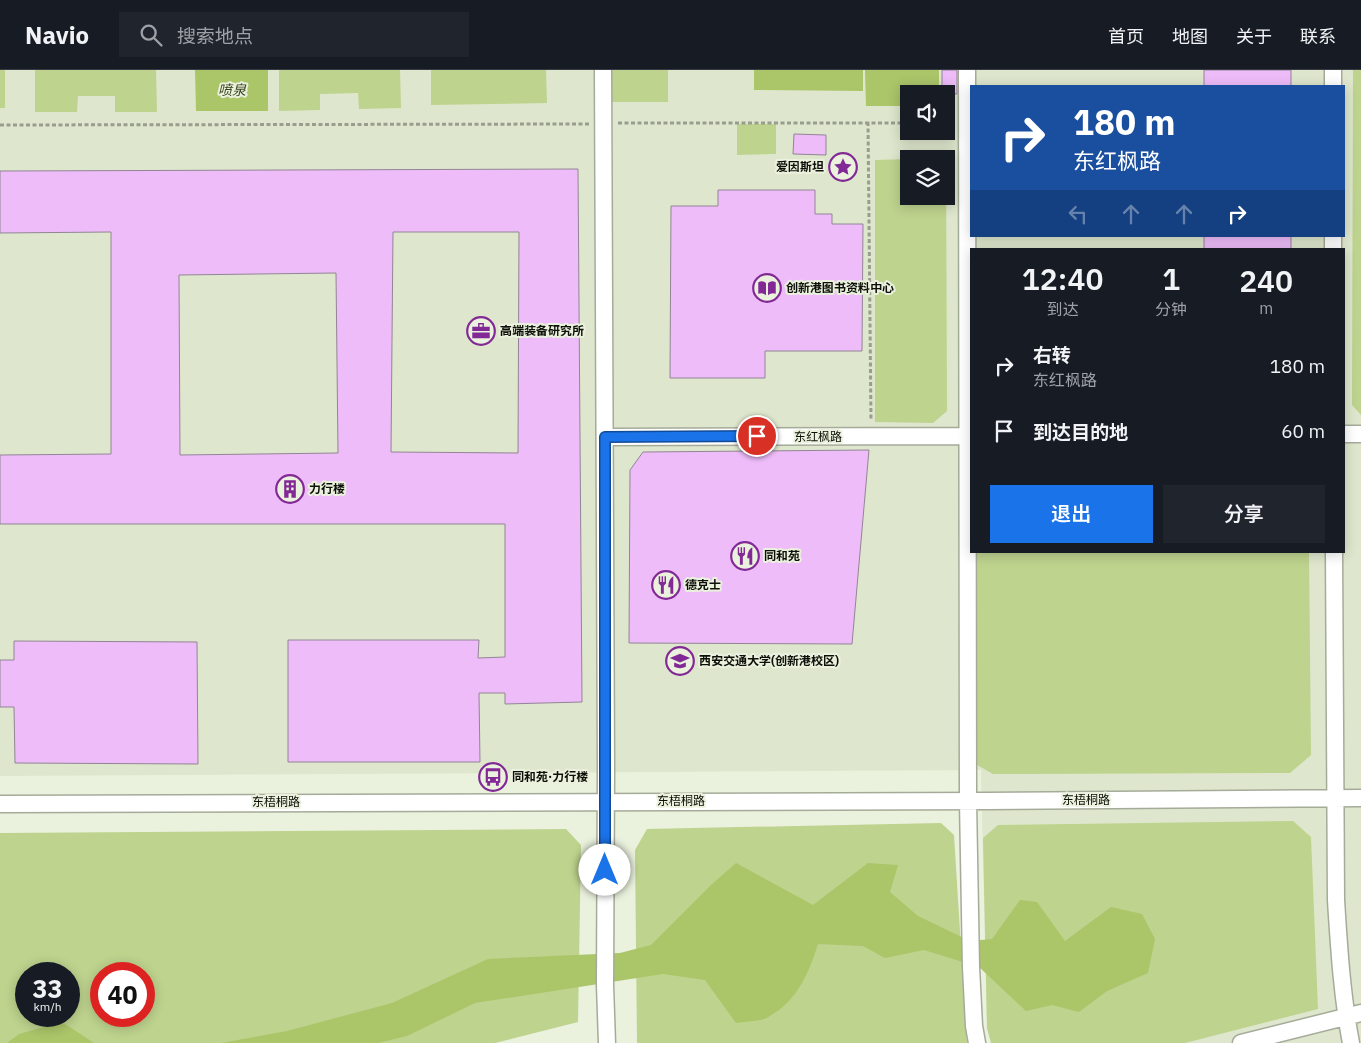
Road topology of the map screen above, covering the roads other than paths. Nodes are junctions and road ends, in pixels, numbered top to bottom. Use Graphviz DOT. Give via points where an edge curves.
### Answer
graph roads {
  1 [pos="603,70"];
  2 [pos="967,70"];
  3 [pos="1333,70"];
  4 [pos="1333,85"];
  5 [pos="1345,434"];
  6 [pos="1361,434"];
  7 [pos="970,436"];
  8 [pos="605,437"];
  9 [pos="1334,553"];
  10 [pos="1334,798"];
  11 [pos="1361,798"];
  12 [pos="606,801"];
  13 [pos="968,801"];
  14 [pos="0,804"];
  15 [pos="1353,1015"];
  16 [pos="607,1043"];
  17 [pos="978,1043"];
  18 [pos="1241,1043"];
  19 [pos="1351,1043"];
  1 -- 8 [label="street"];
  2 -- 7 [label="street"];
  3 -- 4 [label="street"];
  5 -- 6 [label="street"];
  7 -- 8 [label="street, 东红枫路"];
  7 -- 13 [label="street"];
  8 -- 12 [label="street"];
  9 -- 10 [label="street"];
  10 -- 11 [label="street, 东梧桐路"];
  10 -- 13 [label="street, 东梧桐路"];
  10 -- 15 [label="street" via="1339,956"];
  12 -- 13 [label="street, 东梧桐路"];
  12 -- 14 [label="street, 东梧桐路"];
  12 -- 16 [label="street"];
  13 -- 17 [label="street" via="971,967"];
  15 -- 18 [label="street"];
  15 -- 19 [label="street"];
}
